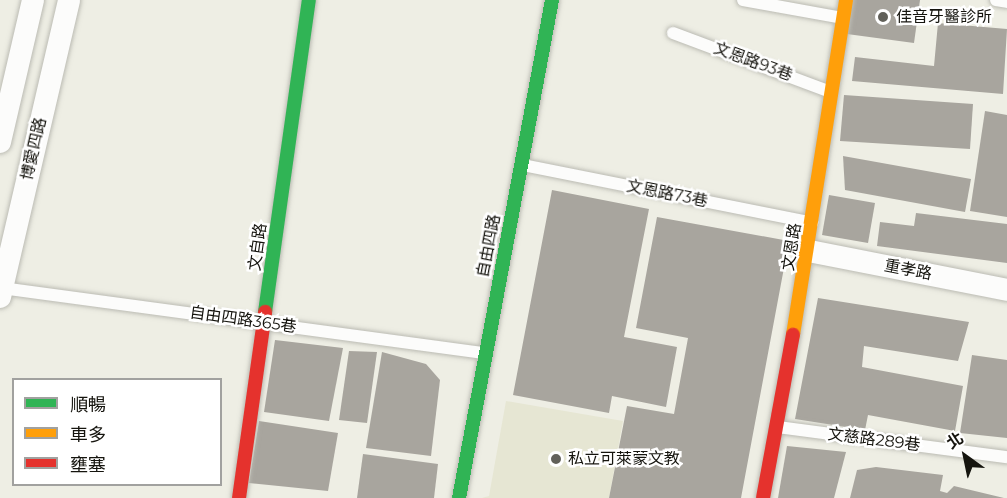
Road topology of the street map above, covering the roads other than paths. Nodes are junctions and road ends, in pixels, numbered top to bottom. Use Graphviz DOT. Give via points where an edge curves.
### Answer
graph roads {
  1 [pos="33,0"];
  2 [pos="69,0"];
  3 [pos="309,0"];
  4 [pos="552,0"];
  5 [pos="743,0"];
  6 [pos="846,0"];
  7 [pos="996,0"];
  8 [pos="1007,2"];
  9 [pos="844,19"];
  10 [pos="673,33"];
  11 [pos="832,92"];
  12 [pos="0,142"];
  13 [pos="522,165"];
  14 [pos="813,223"];
  15 [pos="809,251"];
  16 [pos="1007,290"];
  17 [pos="1,292"];
  18 [pos="264,322"];
  19 [pos="484,353"];
  20 [pos="777,427"];
  21 [pos="1007,457"];
  22 [pos="239,498"];
  23 [pos="459,498"];
  24 [pos="764,498"];
  1 -- 12 [label="street"];
  2 -- 17 [label="street, 博愛四路"];
  3 -- 18 [label="street, 文自路"];
  4 -- 13 [label="street, 自由四路"];
  5 -- 9 [label="lane"];
  6 -- 9 [label="street, 文恩路"];
  7 -- 8 [label="lane"];
  9 -- 11 [label="street, 文恩路"];
  10 -- 11 [label="lane, 文恩路93巷"];
  11 -- 14 [label="street, 文恩路"];
  13 -- 14 [label="lane, 文恩路73巷"];
  13 -- 19 [label="street, 自由四路"];
  14 -- 15 [label="street, 文恩路"];
  15 -- 16 [label="street, 重孝路"];
  15 -- 20 [label="street, 文恩路"];
  17 -- 18 [label="lane, 自由四路365巷"];
  18 -- 19 [label="lane, 自由四路365巷"];
  18 -- 22 [label="street, 文自路"];
  19 -- 23 [label="street, 自由四路"];
  20 -- 21 [label="lane, 文慈路289巷"];
  20 -- 24 [label="street, 文恩路"];
}
